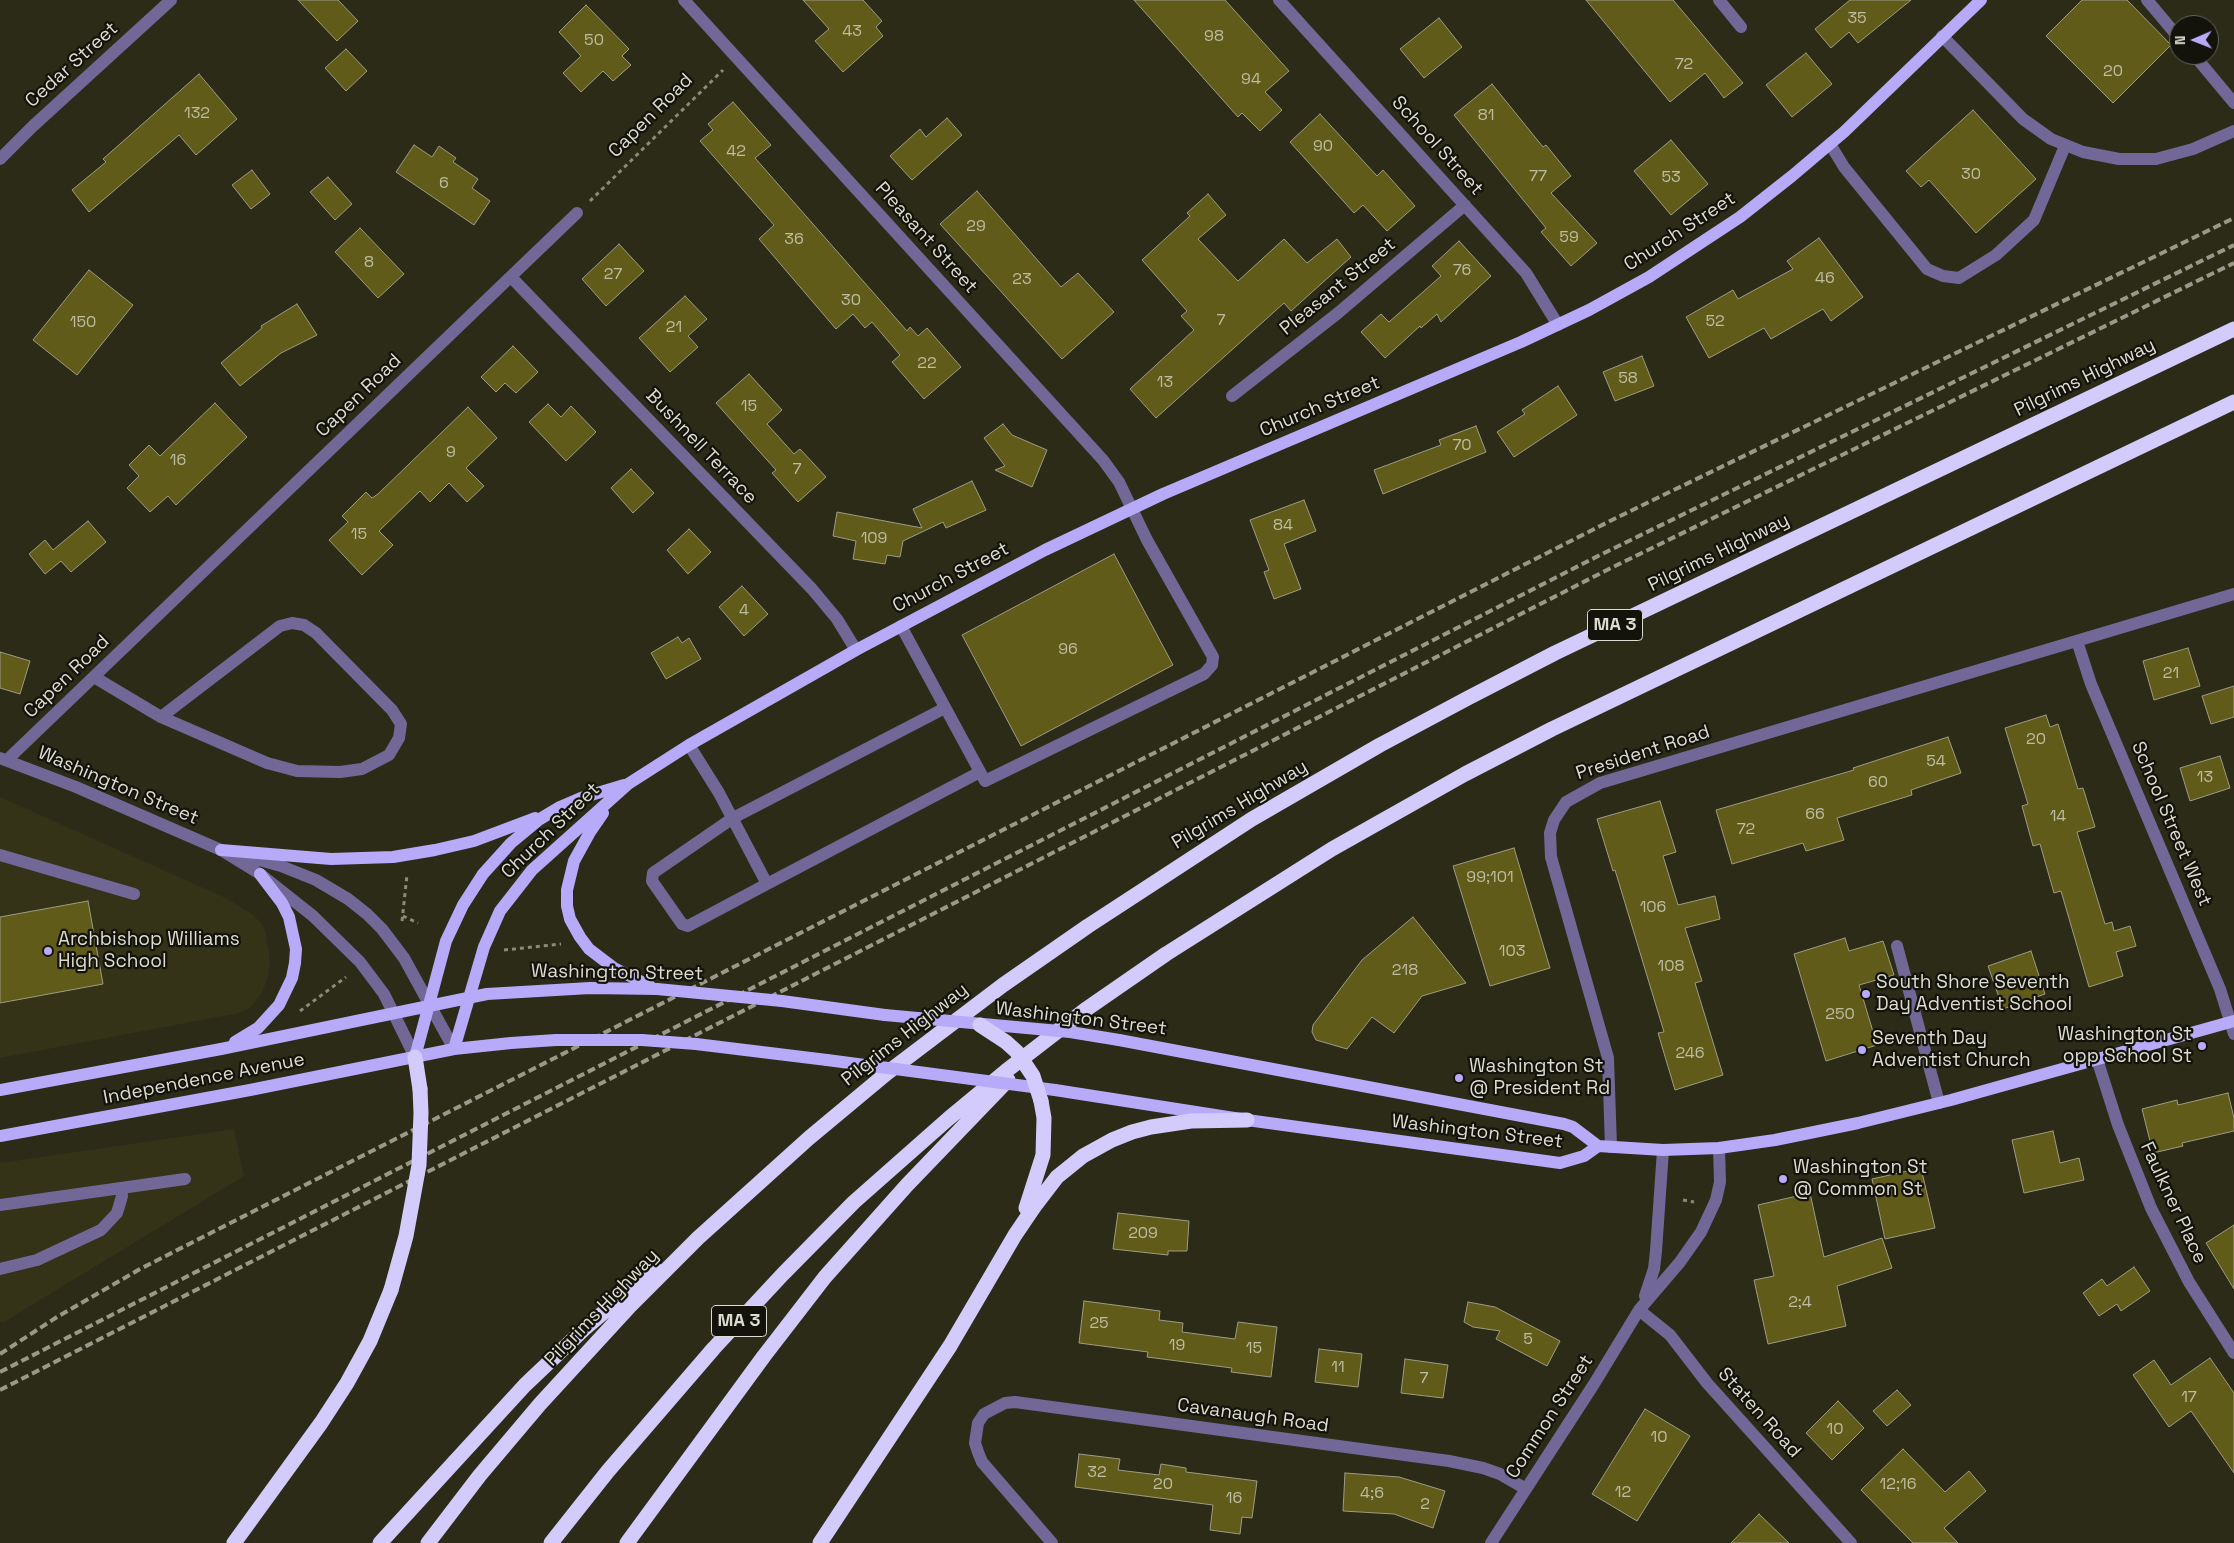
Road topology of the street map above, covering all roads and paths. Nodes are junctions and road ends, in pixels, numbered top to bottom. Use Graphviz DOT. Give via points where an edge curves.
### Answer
graph roads {
  1 [pos="171,0"];
  2 [pos="684,0"];
  3 [pos="1279,0"];
  4 [pos="1719,0"];
  5 [pos="1981,0"];
  6 [pos="2147,0"];
  7 [pos="2169,26"];
  8 [pos="1741,27"];
  9 [pos="1942,36"];
  10 [pos="736,58"];
  11 [pos="2202,65"];
  12 [pos="2234,103"];
  13 [pos="2234,131"];
  14 [pos="1830,144"];
  15 [pos="2065,146"];
  16 [pos="0,159"];
  17 [pos="1466,205"];
  18 [pos="577,213"];
  19 [pos="511,277"];
  20 [pos="1558,325"];
  21 [pos="2234,329"];
  22 [pos="1232,396"];
  23 [pos="2234,402"];
  24 [pos="1132,508"];
  25 [pos="2234,594"];
  26 [pos="901,626"];
  27 [pos="2077,641"];
  28 [pos="856,650"];
  29 [pos="94,677"];
  30 [pos="945,708"];
  31 [pos="161,717"];
  32 [pos="689,745"];
  33 [pos="3,759"];
  34 [pos="980,772"];
  35 [pos="628,784"];
  36 [pos="560,807"];
  37 [pos="733,818"];
  38 [pos="221,850"];
  39 [pos="0,855"];
  40 [pos="408,870"];
  41 [pos="260,874"];
  42 [pos="767,884"];
  43 [pos="134,894"];
  44 [pos="403,916"];
  45 [pos="418,923"];
  46 [pos="402,924"];
  47 [pos="561,944"];
  48 [pos="1897,946"];
  49 [pos="497,950"];
  50 [pos="346,977"];
  51 [pos="657,989"];
  52 [pos="470,996"];
  53 [pos="429,1005"];
  54 [pos="293,1007"];
  55 [pos="394,1012"];
  56 [pos="980,1025"];
  57 [pos="2233,1025"];
  58 [pos="1046,1040"];
  59 [pos="220,1049"];
  60 [pos="454,1049"];
  61 [pos="415,1057"];
  62 [pos="2097,1059"];
  63 [pos="0,1090"];
  64 [pos="1039,1094"];
  65 [pos="1938,1103"];
  66 [pos="1247,1120"];
  67 [pos="0,1136"];
  68 [pos="1604,1147"];
  69 [pos="1718,1148"];
  70 [pos="1663,1150"];
  71 [pos="186,1179"];
  72 [pos="121,1188"];
  73 [pos="1683,1200"];
  74 [pos="1694,1202"];
  75 [pos="736,1203"];
  76 [pos="0,1204"];
  77 [pos="1015,1235"];
  78 [pos="0,1269"];
  79 [pos="1639,1310"];
  80 [pos="2234,1353"];
  81 [pos="866,1472"];
  82 [pos="1526,1489"];
  83 [pos="234,1543"];
  84 [pos="380,1543"];
  85 [pos="428,1543"];
  86 [pos="551,1543"];
  87 [pos="627,1543"];
  88 [pos="809,1543"];
  89 [pos="820,1543"];
  90 [pos="1052,1543"];
  91 [pos="1491,1543"];
  92 [pos="1851,1543"];
  1 -- 16 [label="street, Cedar Street"];
  2 -- 10 [label="street, Pleasant Street"];
  3 -- 17 [label="street, School Street"];
  4 -- 8 [label="street"];
  5 -- 9 [label="main road, Church Street"];
  6 -- 7 [label="street"];
  9 -- 14 [label="main road, Church Street"];
  9 -- 15 [label="street" via="2023,119"];
  10 -- 18 [label="path, Capen Road"];
  10 -- 24 [label="street, Pleasant Street" via="1103,460"];
  11 -- 12 [label="street"];
  13 -- 15 [label="street" via="2193,149 2156,159 2110,158"];
  14 -- 15 [label="street" via="1844,167 1927,270 1959,278 1996,255 2034,220"];
  14 -- 20 [label="main road, Church Street" via="1708,239 1649,277"];
  17 -- 20 [label="street, School Street" via="1526,273"];
  17 -- 22 [label="street, Pleasant Street"];
  18 -- 19 [label="street, Capen Road"];
  19 -- 28 [label="street, Bushnell Terrace" via="812,589 837,619"];
  19 -- 29 [label="street, Capen Road"];
  20 -- 24 [label="main road, Church Street"];
  21 -- 75 [label="highway, Pilgrims Highway / MA 3" via="1555,653 1312,783 1167,873 1010,980 886,1073"];
  23 -- 58 [label="highway, MA 3" via="1598,706 1465,774 1324,854 1205,928"];
  24 -- 26 [label="main road, Church Street"];
  24 -- 34 [label="street, Pleasant Street" via="1212,657 1212,665 1204,674 985,781"];
  25 -- 27 [label="street, President Road"];
  26 -- 28 [label="main road, Church Street"];
  26 -- 30 [label="street"];
  27 -- 57 [label="street, School Street West" via="2091,684"];
  27 -- 68 [label="street, President Road" via="1600,783 1566,802 1552,826 1549,843 1608,1058"];
  28 -- 32 [label="main road, Church Street"];
  29 -- 31 [label="street"];
  29 -- 33 [label="street, Capen Road"];
  30 -- 34 [label="street"];
  30 -- 37 [label="street"];
  31 -- 31 [label="street" via="267,763 297,771 362,769 390,755 399,738 401,724 392,710 316,632 292,623 280,626"];
  32 -- 35 [label="main road, Church Street"];
  32 -- 37 [label="street"];
  33 -- 38 [label="street, Washington Street"];
  34 -- 42 [label="street"];
  35 -- 36 [label="main road, Church Street"];
  35 -- 51 [label="main road" via="594,825 578,854 569,876 567,906 580,937 600,959"];
  35 -- 52 [label="main road, Church Street" via="532,870 509,898 487,938"];
  36 -- 38 [label="main road" via="474,841 393,857 330,859"];
  36 -- 53 [label="main road, Church Street" via="540,819 496,857 472,890 446,941"];
  37 -- 42 [label="street"];
  37 -- 42 [label="street" via="653,873 652,881 682,924 688,926"];
  38 -- 41 [label="street, Washington Street"];
  38 -- 53 [label="street, Washington Street" via="300,873 348,899 394,943"];
  39 -- 43 [label="street"];
  40 -- 44 [label="path"];
  41 -- 55 [label="street, Washington Street" via="313,916 355,956"];
  41 -- 59 [label="main road" via="282,903 294,933 296,949 292,978 279,1005 269,1017 246,1036"];
  44 -- 45 [label="path"];
  44 -- 46 [label="path"];
  47 -- 49 [label="path"];
  48 -- 65 [label="street"];
  50 -- 54 [label="path" via="300,1011"];
  51 -- 52 [label="main road, Washington Street" via="553,989"];
  51 -- 56 [label="main road, Washington Street, bridge"];
  52 -- 53 [label="main road, Washington Street"];
  52 -- 60 [label="main road, Church Street"];
  53 -- 55 [label="main road, Washington Street"];
  53 -- 60 [label="street, Washington Street"];
  53 -- 61 [label="main road, Church Street"];
  55 -- 59 [label="main road, Independence Avenue"];
  55 -- 61 [label="street, Washington Street"];
  56 -- 64 [label="highway, bridge" via="1017,1052 1033,1076"];
  56 -- 68 [label="main road, Washington Street, bridge" via="1070,1032 1119,1040 1564,1124"];
  57 -- 62 [label="main road"];
  58 -- 86 [label="highway, MA 3" via="967,1102 891,1169 783,1274 654,1417"];
  58 -- 87 [label="highway" via="906,1186 825,1277"];
  59 -- 63 [label="main road, Independence Avenue"];
  60 -- 61 [label="main road, Washington Street"];
  60 -- 64 [label="main road, Washington Street, bridge" via="556,1040 696,1044"];
  61 -- 67 [label="main road, Independence Avenue"];
  61 -- 83 [label="highway, bridge" via="421,1113 419,1164 406,1236 391,1290 347,1383"];
  62 -- 65 [label="main road"];
  62 -- 80 [label="street, Faulkner Place" via="2118,1125 2151,1208 2190,1282"];
  64 -- 66 [label="main road, Washington Street, bridge" via="1056,1090"];
  64 -- 77 [label="highway" via="1044,1118 1043,1155"];
  65 -- 69 [label="main road" via="1830,1129"];
  66 -- 68 [label="main road, Washington Street" via="1560,1163"];
  66 -- 77 [label="highway" via="1151,1127 1112,1140 1083,1156 1058,1178"];
  68 -- 70 [label="main road"];
  69 -- 70 [label="main road"];
  69 -- 79 [label="street, Common Street" via="1720,1182 1713,1209 1690,1248"];
  70 -- 79 [label="street, Common Street" via="1654,1269"];
  71 -- 72 [label="street"];
  72 -- 76 [label="street"];
  72 -- 78 [label="street" via="121,1204 117,1213 101,1230 37,1260"];
  73 -- 74 [label="path"];
  75 -- 84 [label="highway" via="619,1297 560,1351"];
  75 -- 85 [label="highway, Pilgrims Highway / MA 3" via="664,1271 573,1367 507,1442"];
  77 -- 81 [label="highway" via="950,1346"];
  79 -- 82 [label="street, Common Street"];
  79 -- 92 [label="street, Staten Road" via="1670,1335 1707,1383"];
  81 -- 88 [label="highway"];
  81 -- 89 [label="highway"];
  82 -- 90 [label="street, Cavanaugh Road" via="1500,1474 1449,1461 1015,1402 994,1407 978,1422 975,1443 982,1462"];
  82 -- 91 [label="street, Common Street"];
}
